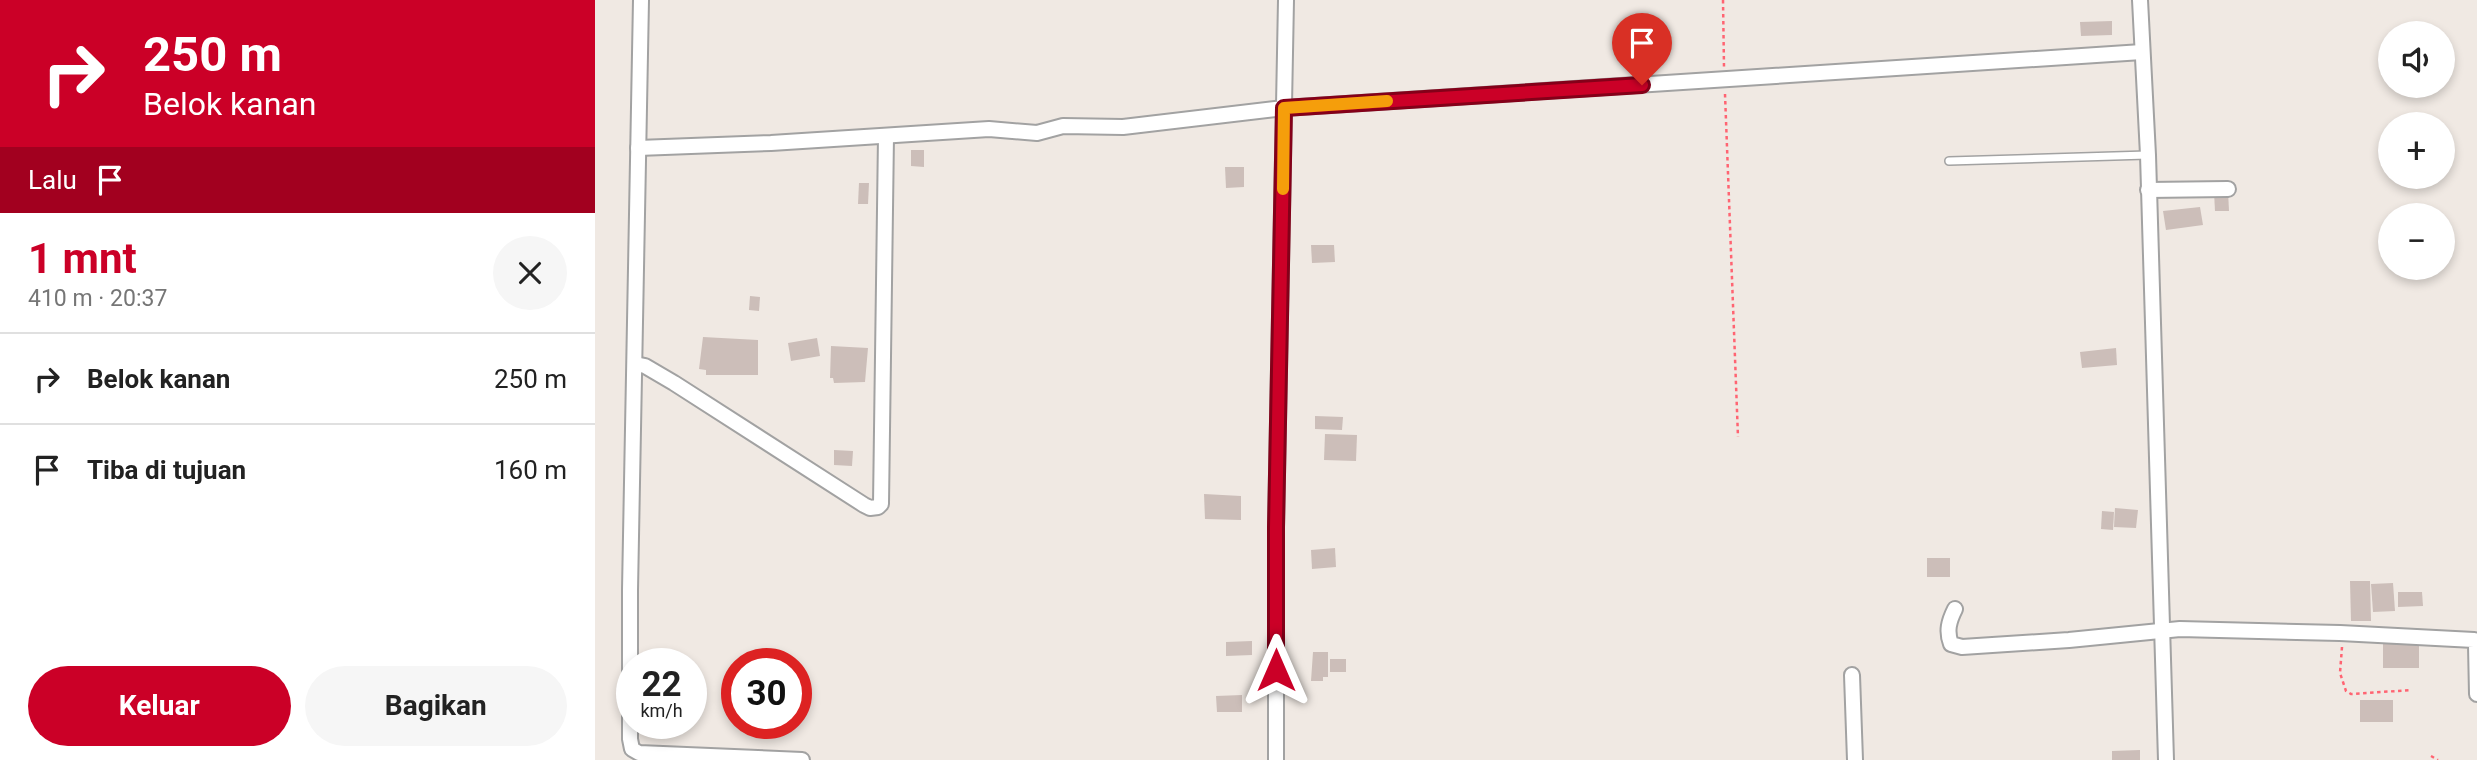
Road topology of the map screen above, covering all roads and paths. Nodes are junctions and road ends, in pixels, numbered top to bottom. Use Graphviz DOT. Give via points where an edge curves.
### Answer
graph roads {
  1 [pos="641,0"];
  2 [pos="1286,0"];
  3 [pos="1723,0"];
  4 [pos="2140,0"];
  5 [pos="2142,52"];
  6 [pos="1725,80"];
  7 [pos="1284,108"];
  8 [pos="886,136"];
  9 [pos="638,148"];
  10 [pos="2148,155"];
  11 [pos="1949,161"];
  12 [pos="2228,189"];
  13 [pos="2148,190"];
  14 [pos="635,364"];
  15 [pos="1738,438"];
  16 [pos="1955,609"];
  17 [pos="2163,630"];
  18 [pos="2340,633"];
  19 [pos="1852,675"];
  20 [pos="2412,690"];
  21 [pos="2477,694"];
  22 [pos="2431,757"];
  23 [pos="783,760"];
  24 [pos="802,760"];
  25 [pos="1276,760"];
  26 [pos="1855,760"];
  27 [pos="2166,760"];
  28 [pos="2438,760"];
  1 -- 9 [label="street"];
  2 -- 7 [label="street"];
  3 -- 6 [label="path"];
  4 -- 5 [label="street"];
  5 -- 6 [label="street"];
  5 -- 10 [label="street"];
  6 -- 7 [label="street"];
  6 -- 15 [label="path"];
  7 -- 8 [label="street" via="1123,127"];
  7 -- 25 [label="street"];
  8 -- 9 [label="street"];
  8 -- 14 [label="street" via="879,507 870,508 648,367"];
  9 -- 14 [label="street"];
  10 -- 11 [label="lane"];
  10 -- 13 [label="street"];
  12 -- 13 [label="street"];
  13 -- 17 [label="street"];
  14 -- 23 [label="street" via="632,749 639,754"];
  16 -- 17 [label="street" via="1948,631 1954,646"];
  17 -- 18 [label="street"];
  17 -- 27 [label="street"];
  18 -- 20 [label="path" via="2340,673 2346,691"];
  18 -- 21 [label="street" via="2474,640"];
  19 -- 26 [label="street"];
  22 -- 28 [label="path"];
  23 -- 24 [label="street"];
}
